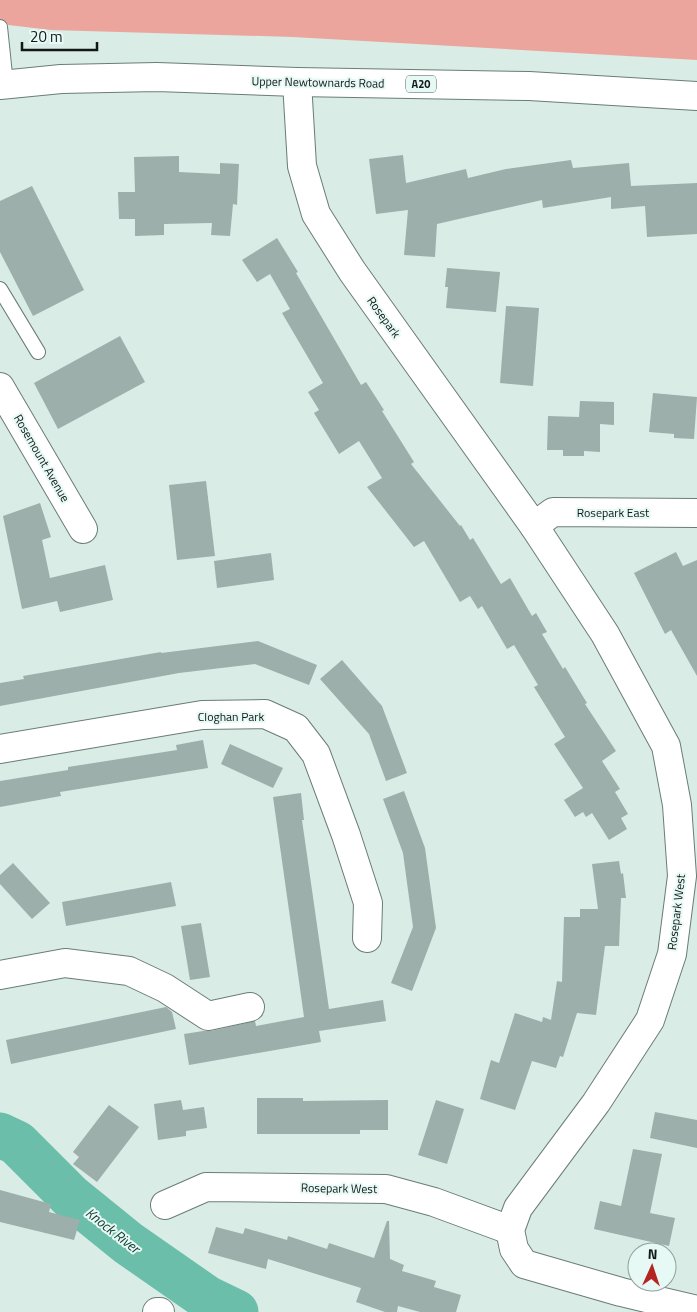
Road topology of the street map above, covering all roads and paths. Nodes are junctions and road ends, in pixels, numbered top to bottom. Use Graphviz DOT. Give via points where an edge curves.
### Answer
graph roads {
  1 [pos="0,27"];
  2 [pos="297,82"];
  3 [pos="3,84"];
  4 [pos="697,96"];
  5 [pos="0,289"];
  6 [pos="38,352"];
  7 [pos="0,387"];
  8 [pos="697,513"];
  9 [pos="534,526"];
  10 [pos="84,528"];
  11 [pos="0,749"];
  12 [pos="367,938"];
  13 [pos="0,975"];
  14 [pos="250,1007"];
  15 [pos="165,1204"];
  16 [pos="510,1230"];
  17 [pos="697,1310"];
  1 -- 3 [label="lane"];
  2 -- 3 [label="main road, Upper Newtownards Road / A20" via="102,77"];
  2 -- 4 [label="main road, Upper Newtownards Road / A20" via="529,86"];
  2 -- 9 [label="main road, Rosepark" via="302,166 316,214 352,272"];
  5 -- 6 [label="lane"];
  7 -- 10 [label="main road, Rosemount Avenue"];
  8 -- 9 [label="main road, Rosepark East" via="553,512"];
  9 -- 16 [label="main road, Rosepark West" via="605,634 666,746 677,805 682,876 672,954 650,1020 596,1103 518,1208"];
  11 -- 12 [label="main road, Cloghan Park" via="202,715 265,714 296,728 316,754 346,836 368,903"];
  13 -- 14 [label="main road" via="65,963 129,971 165,988 208,1016"];
  15 -- 16 [label="main road, Rosepark West" via="206,1187 386,1189 434,1202"];
  16 -- 17 [label="main road" via="514,1249 524,1264"];
}
